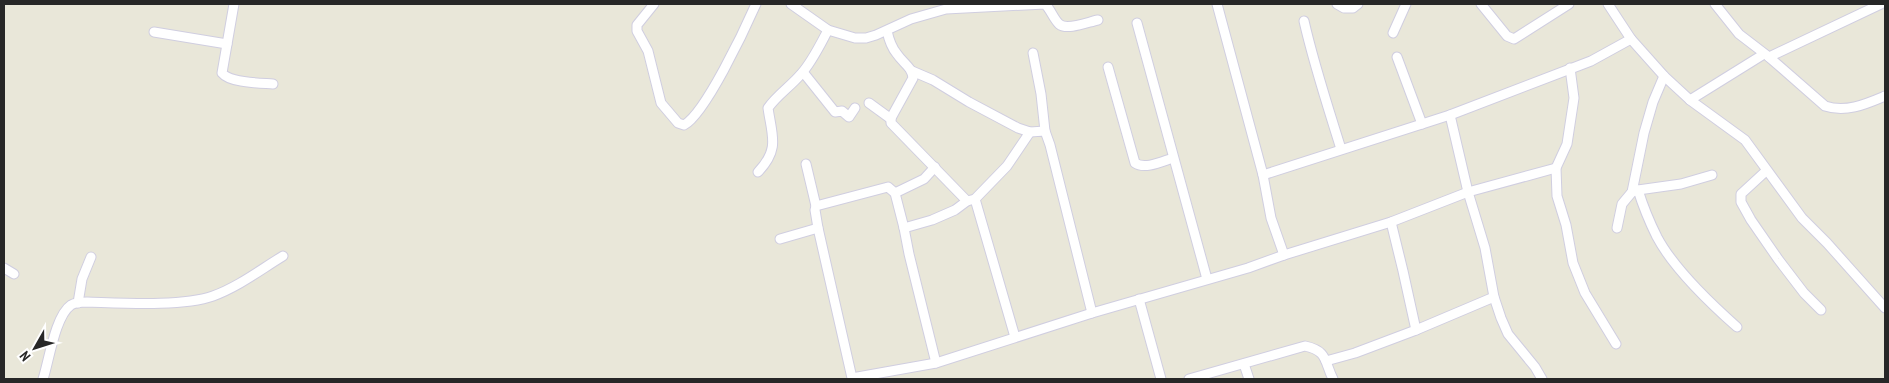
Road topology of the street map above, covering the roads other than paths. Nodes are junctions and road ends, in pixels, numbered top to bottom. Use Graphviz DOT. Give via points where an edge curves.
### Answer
graph roads {
  1 [pos="234,4"];
  2 [pos="654,4"];
  3 [pos="756,4"];
  4 [pos="792,4"];
  5 [pos="1217,4"];
  6 [pos="1337,4"];
  7 [pos="1358,4"];
  8 [pos="1406,4"];
  9 [pos="1481,4"];
  10 [pos="1569,4"];
  11 [pos="1608,4"];
  12 [pos="1715,4"];
  13 [pos="1881,4"];
  14 [pos="1098,20"];
  15 [pos="1304,21"];
  16 [pos="1137,23"];
  17 [pos="828,30"];
  18 [pos="887,31"];
  19 [pos="154,32"];
  20 [pos="1394,33"];
  21 [pos="1631,39"];
  22 [pos="227,44"];
  23 [pos="1033,53"];
  24 [pos="1767,55"];
  25 [pos="1397,57"];
  26 [pos="1108,67"];
  27 [pos="1570,68"];
  28 [pos="912,71"];
  29 [pos="803,72"];
  30 [pos="1664,76"];
  31 [pos="273,84"];
  32 [pos="1885,96"];
  33 [pos="1690,100"];
  34 [pos="869,103"];
  35 [pos="855,108"];
  36 [pos="1450,115"];
  37 [pos="891,119"];
  38 [pos="1422,124"];
  39 [pos="1044,131"];
  40 [pos="1030,132"];
  41 [pos="1341,149"];
  42 [pos="1173,158"];
  43 [pos="806,164"];
  44 [pos="935,167"];
  45 [pos="1556,168"];
  46 [pos="1766,171"];
  47 [pos="758,172"];
  48 [pos="1263,175"];
  49 [pos="1712,175"];
  50 [pos="1635,191"];
  51 [pos="1468,192"];
  52 [pos="895,193"];
  53 [pos="971,200"];
  54 [pos="816,206"];
  55 [pos="1391,222"];
  56 [pos="818,228"];
  57 [pos="904,228"];
  58 [pos="1617,228"];
  59 [pos="780,239"];
  60 [pos="1284,255"];
  61 [pos="283,256"];
  62 [pos="91,257"];
  63 [pos="4,268"];
  64 [pos="14,274"];
  65 [pos="1207,279"];
  66 [pos="1494,296"];
  67 [pos="1138,299"];
  68 [pos="78,303"];
  69 [pos="1885,308"];
  70 [pos="1821,310"];
  71 [pos="1092,313"];
  72 [pos="1737,327"];
  73 [pos="1416,330"];
  74 [pos="1015,337"];
  75 [pos="1616,344"];
  76 [pos="1326,361"];
  77 [pos="936,363"];
  78 [pos="1244,364"];
  79 [pos="894,375"];
  80 [pos="43,379"];
  81 [pos="851,379"];
  82 [pos="1161,379"];
  83 [pos="1189,379"];
  84 [pos="1249,379"];
  85 [pos="1333,379"];
  86 [pos="1542,379"];
  1 -- 22 [label="street"];
  2 -- 3 [label="street" via="637,24 637,31 648,51 661,103 684,126 704,102"];
  4 -- 17 [label="street"];
  5 -- 48 [label="street"];
  6 -- 7 [label="street" via="1353,8"];
  8 -- 20 [label="street"];
  9 -- 10 [label="street" via="1507,36 1514,39"];
  11 -- 21 [label="street"];
  12 -- 24 [label="street" via="1738,34"];
  13 -- 24 [label="street"];
  14 -- 18 [label="street" via="1066,27 1059,24 1045,4 946,9 911,19"];
  15 -- 41 [label="street"];
  16 -- 42 [label="street"];
  17 -- 18 [label="street" via="855,38"];
  17 -- 29 [label="street"];
  18 -- 28 [label="street" via="889,42"];
  19 -- 22 [label="street"];
  21 -- 27 [label="street" via="1591,61"];
  21 -- 30 [label="street"];
  22 -- 31 [label="street" via="222,67 225,76"];
  23 -- 39 [label="street"];
  24 -- 32 [label="street" via="1825,106 1833,109 1849,109"];
  24 -- 33 [label="street"];
  25 -- 38 [label="street"];
  26 -- 42 [label="street" via="1135,163 1146,166"];
  27 -- 36 [label="street"];
  27 -- 45 [label="street" via="1574,98 1567,144"];
  28 -- 37 [label="street" via="910,87"];
  28 -- 40 [label="street"];
  29 -- 35 [label="street" via="835,112 842,111 849,117"];
  29 -- 47 [label="street" via="768,108 774,145 767,163"];
  30 -- 33 [label="street"];
  30 -- 50 [label="street" via="1644,132"];
  33 -- 46 [label="street" via="1745,140"];
  34 -- 37 [label="street"];
  36 -- 38 [label="street"];
  36 -- 51 [label="street"];
  37 -- 44 [label="street" via="894,126"];
  38 -- 41 [label="street"];
  39 -- 40 [label="street"];
  39 -- 71 [label="street"];
  40 -- 53 [label="street" via="1007,166"];
  41 -- 48 [label="street"];
  42 -- 65 [label="street"];
  43 -- 54 [label="street"];
  44 -- 52 [label="street" via="924,179"];
  44 -- 53 [label="street"];
  45 -- 51 [label="street"];
  45 -- 75 [label="street" via="1557,196 1573,263 1585,293"];
  46 -- 69 [label="street" via="1802,218"];
  46 -- 70 [label="street" via="1741,194 1741,202 1778,259"];
  48 -- 60 [label="street"];
  49 -- 50 [label="street" via="1681,184"];
  50 -- 58 [label="street" via="1622,204"];
  50 -- 72 [label="street" via="1666,251 1711,304"];
  51 -- 55 [label="street"];
  51 -- 66 [label="street" via="1485,248"];
  52 -- 54 [label="street" via="888,187"];
  52 -- 57 [label="street"];
  53 -- 57 [label="street" via="932,220"];
  53 -- 74 [label="street"];
  54 -- 56 [label="street"];
  55 -- 60 [label="street"];
  55 -- 73 [label="street"];
  56 -- 59 [label="street"];
  56 -- 81 [label="street"];
  57 -- 77 [label="street"];
  60 -- 65 [label="street"];
  61 -- 68 [label="street" via="233,287 211,296 159,302"];
  62 -- 68 [label="street" via="82,279"];
  63 -- 64 [label="street"];
  65 -- 67 [label="street"];
  66 -- 73 [label="street"];
  66 -- 86 [label="street" via="1508,334"];
  67 -- 71 [label="street"];
  67 -- 82 [label="street"];
  68 -- 80 [label="street" via="65,312 54,333"];
  71 -- 74 [label="street"];
  73 -- 76 [label="street"];
  74 -- 77 [label="street"];
  76 -- 78 [label="street" via="1317,348 1306,346"];
  76 -- 85 [label="street"];
  77 -- 79 [label="street"];
  78 -- 83 [label="street"];
  78 -- 84 [label="street"];
  79 -- 81 [label="street"];
}
